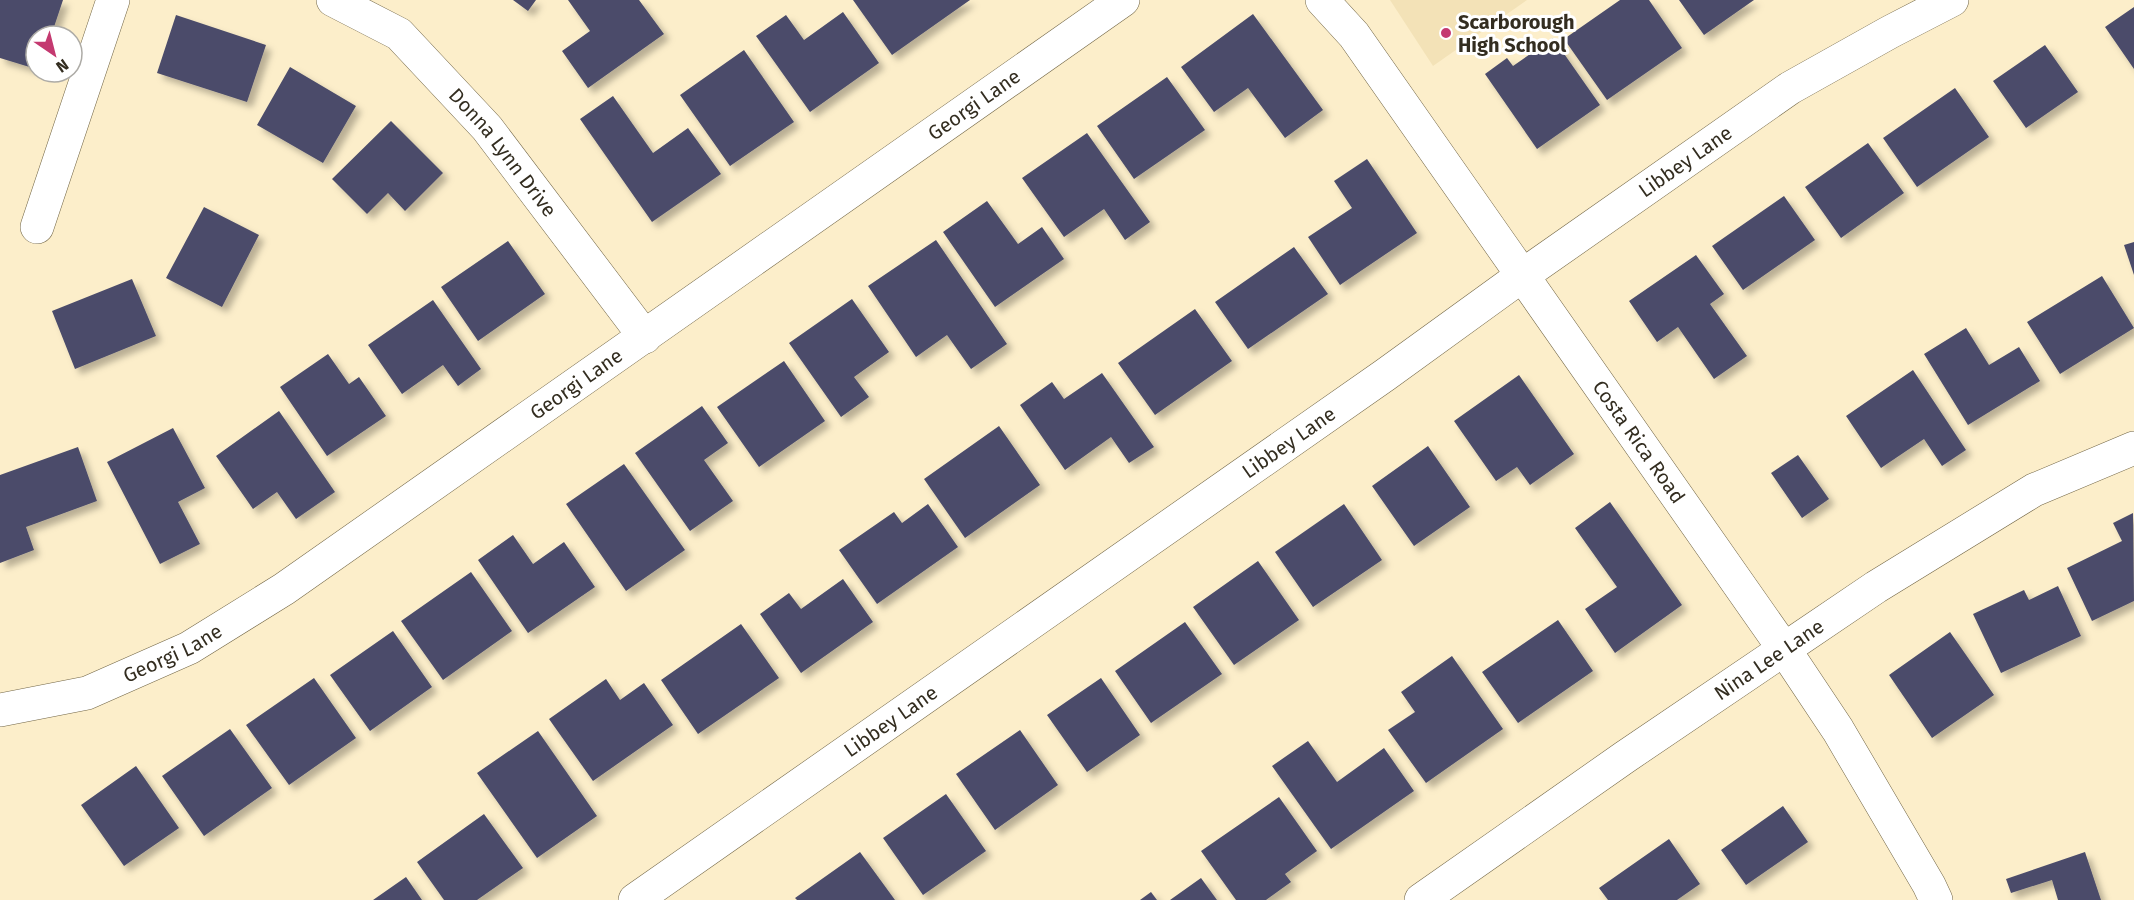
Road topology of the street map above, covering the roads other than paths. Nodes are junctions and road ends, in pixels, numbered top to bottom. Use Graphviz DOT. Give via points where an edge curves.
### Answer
graph roads {
  1 [pos="113,0"];
  2 [pos="333,0"];
  3 [pos="1123,0"];
  4 [pos="1322,0"];
  5 [pos="1952,0"];
  6 [pos="37,227"];
  7 [pos="1523,275"];
  8 [pos="645,337"];
  9 [pos="2134,448"];
  10 [pos="1784,649"];
  11 [pos="0,710"];
  12 [pos="634,900"];
  13 [pos="1421,900"];
  14 [pos="1936,900"];
  1 -- 6 [label="street"];
  2 -- 8 [label="street, Donna Lynn Drive" via="399,34 487,128"];
  3 -- 8 [label="street, Georgi Lane"];
  4 -- 7 [label="street, Costa Rica Road" via="1354,35"];
  5 -- 7 [label="street, Libbey Lane" via="1790,88"];
  7 -- 10 [label="street, Costa Rica Road"];
  7 -- 12 [label="street, Libbey Lane"];
  8 -- 11 [label="street, Georgi Lane" via="284,589 189,648 87,693"];
  9 -- 10 [label="street, Nina Lee Lane" via="2034,490"];
  10 -- 13 [label="street, Nina Lee Lane"];
  10 -- 14 [label="street, Costa Rica Road" via="1838,730"];
}
